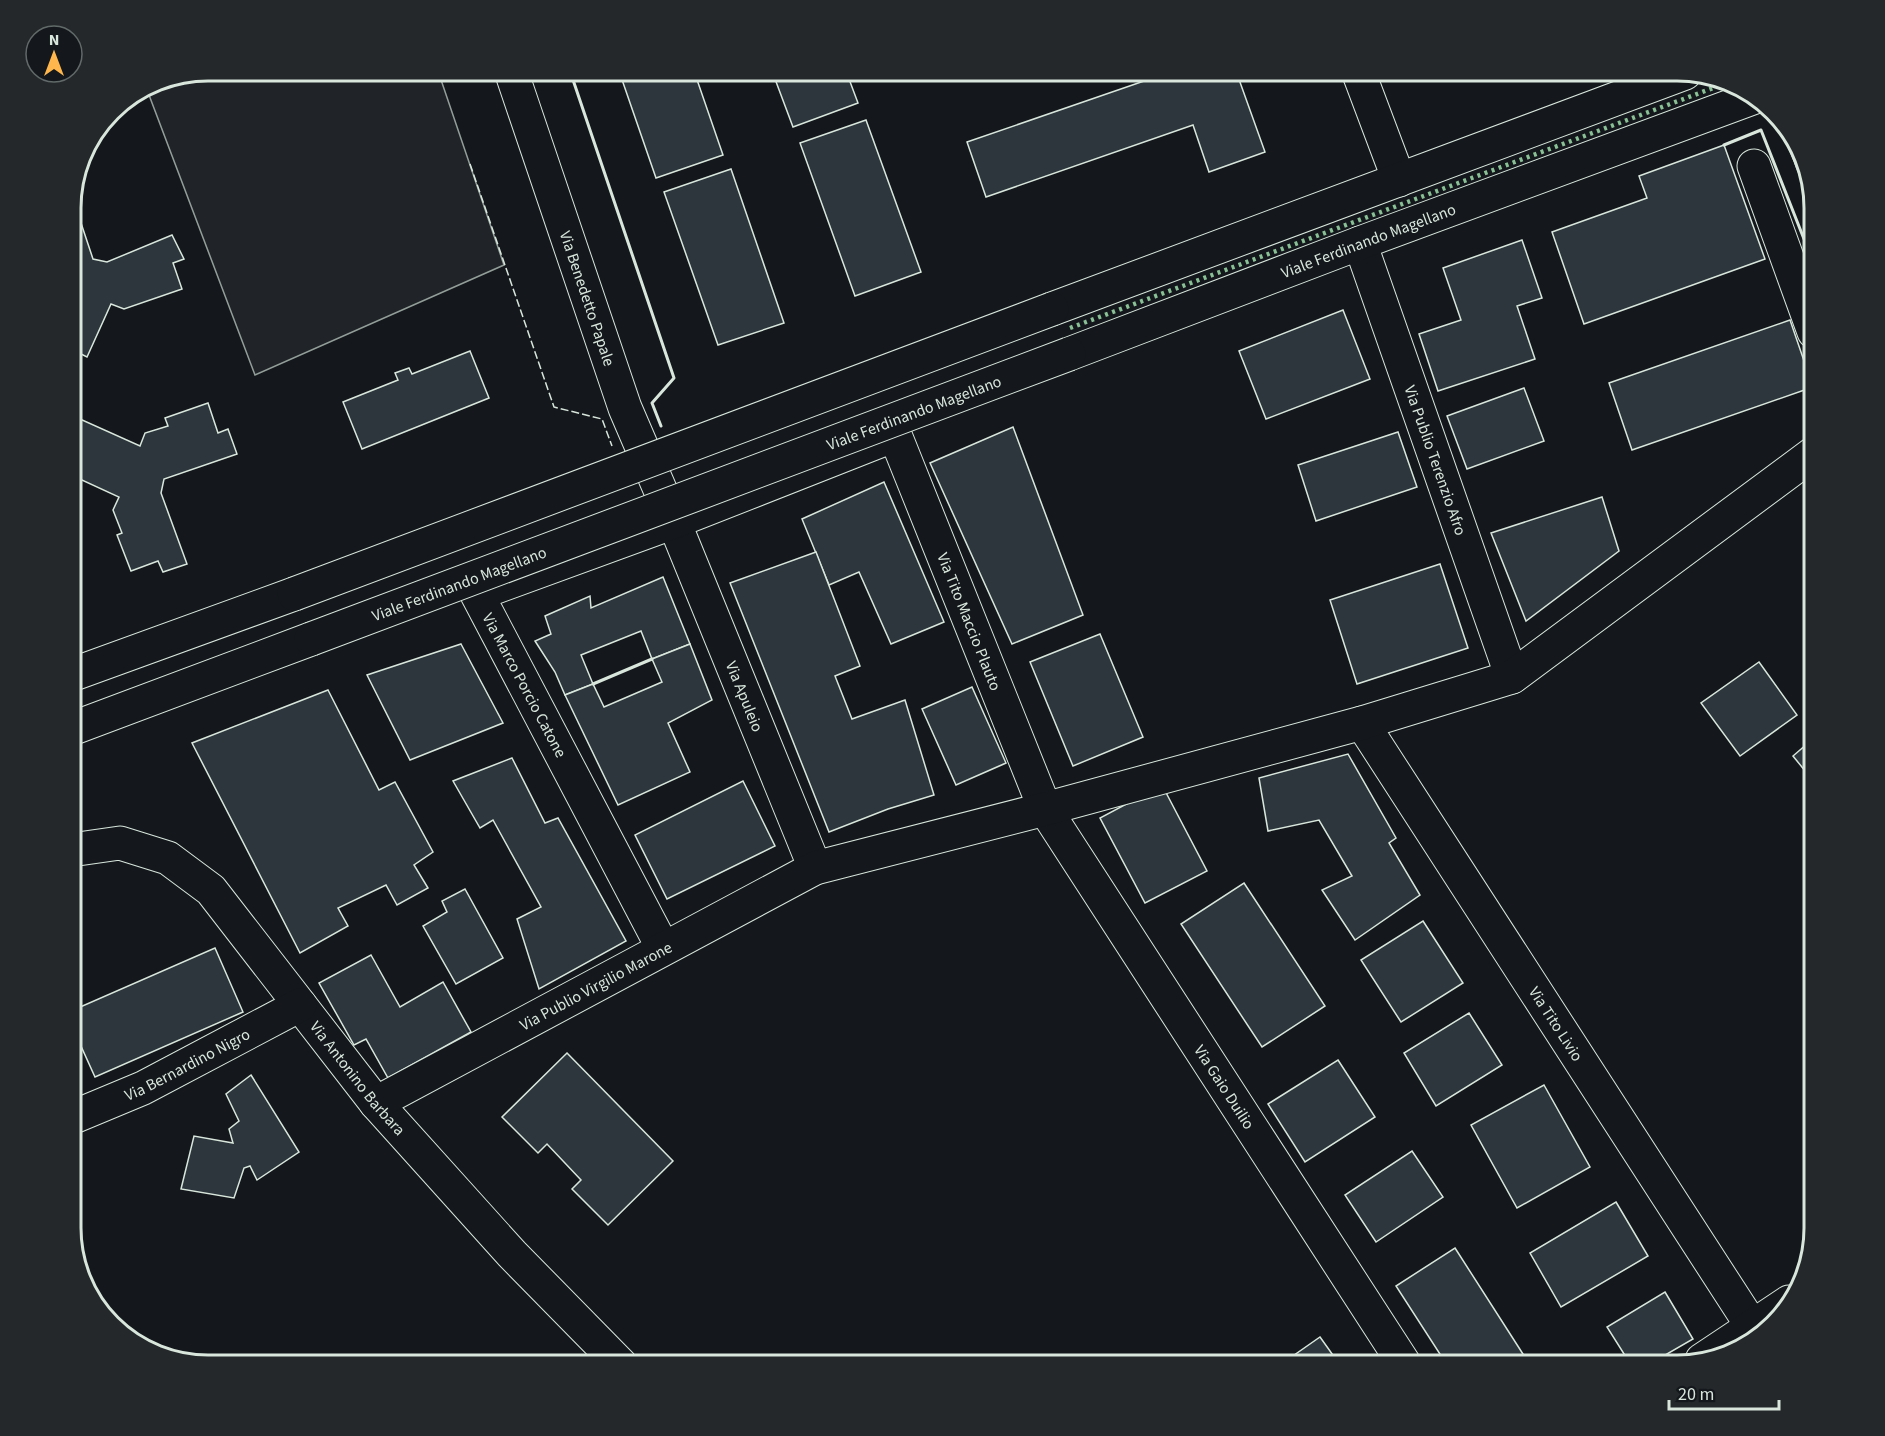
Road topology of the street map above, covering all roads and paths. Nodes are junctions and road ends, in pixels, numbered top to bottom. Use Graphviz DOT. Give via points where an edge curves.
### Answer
graph roads {
  1 [pos="515,81"];
  2 [pos="1362,81"];
  3 [pos="1664,81"];
  4 [pos="1745,101"];
  5 [pos="1754,166"];
  6 [pos="1399,180"];
  7 [pos="1360,243"];
  8 [pos="1804,302"];
  9 [pos="895,435"];
  10 [pos="1804,461"];
  11 [pos="674,522"];
  12 [pos="81,671"];
  13 [pos="1512,677"];
  14 [pos="1362,723"];
  15 [pos="81,725"];
  16 [pos="1045,809"];
  17 [pos="81,849"];
  18 [pos="815,868"];
  19 [pos="663,948"];
  20 [pos="300,1005"];
  21 [pos="376,1103"];
  22 [pos="81,1114"];
  23 [pos="1770,1314"];
  24 [pos="1752,1326"];
  25 [pos="1722,1346"];
  26 [pos="611,1355"];
  27 [pos="1399,1355"];
  1 -- 11 [label="street, Via Benedetto Papale" via="625,408"];
  2 -- 6 [label="street"];
  3 -- 6 [label="street"];
  4 -- 7 [label="street, Viale Ferdinando Magellano"];
  5 -- 8 [label="street"];
  6 -- 12 [label="street, bridge"];
  7 -- 13 [label="street, Via Publio Terenzio Afro"];
  7 -- 15 [label="street, Viale Ferdinando Magellano, bridge"];
  9 -- 11 [label="street, Via Marco Porcio Catone"];
  9 -- 16 [label="street, Via Tito Maccio Plauto"];
  10 -- 13 [label="street, Via Publio Virgilio Marone"];
  11 -- 18 [label="street, Via Apuleio"];
  11 -- 19 [label="street, Via Marco Porcio Catone" via="477,594"];
  13 -- 14 [label="street, Via Publio Virgilio Marone"];
  14 -- 16 [label="street, Via Publio Virgilio Marone"];
  14 -- 24 [label="street, Via Tito Livio"];
  16 -- 18 [label="street, Via Publio Virgilio Marone"];
  16 -- 27 [label="street, Via Gaio Duilio"];
  17 -- 20 [label="street, Via Antonino Barbara" via="120,843 168,858 211,890"];
  18 -- 19 [label="street, Via Publio Virgilio Marone"];
  19 -- 21 [label="street, Via Publio Virgilio Marone"];
  20 -- 21 [label="street, Via Antonino Barbara"];
  20 -- 22 [label="street, Via Bernardino Nigro" via="143,1088"];
  21 -- 26 [label="street, Via Antonino Barbara" via="512,1254"];
  23 -- 24 [label="street"];
  24 -- 25 [label="street"];
}
